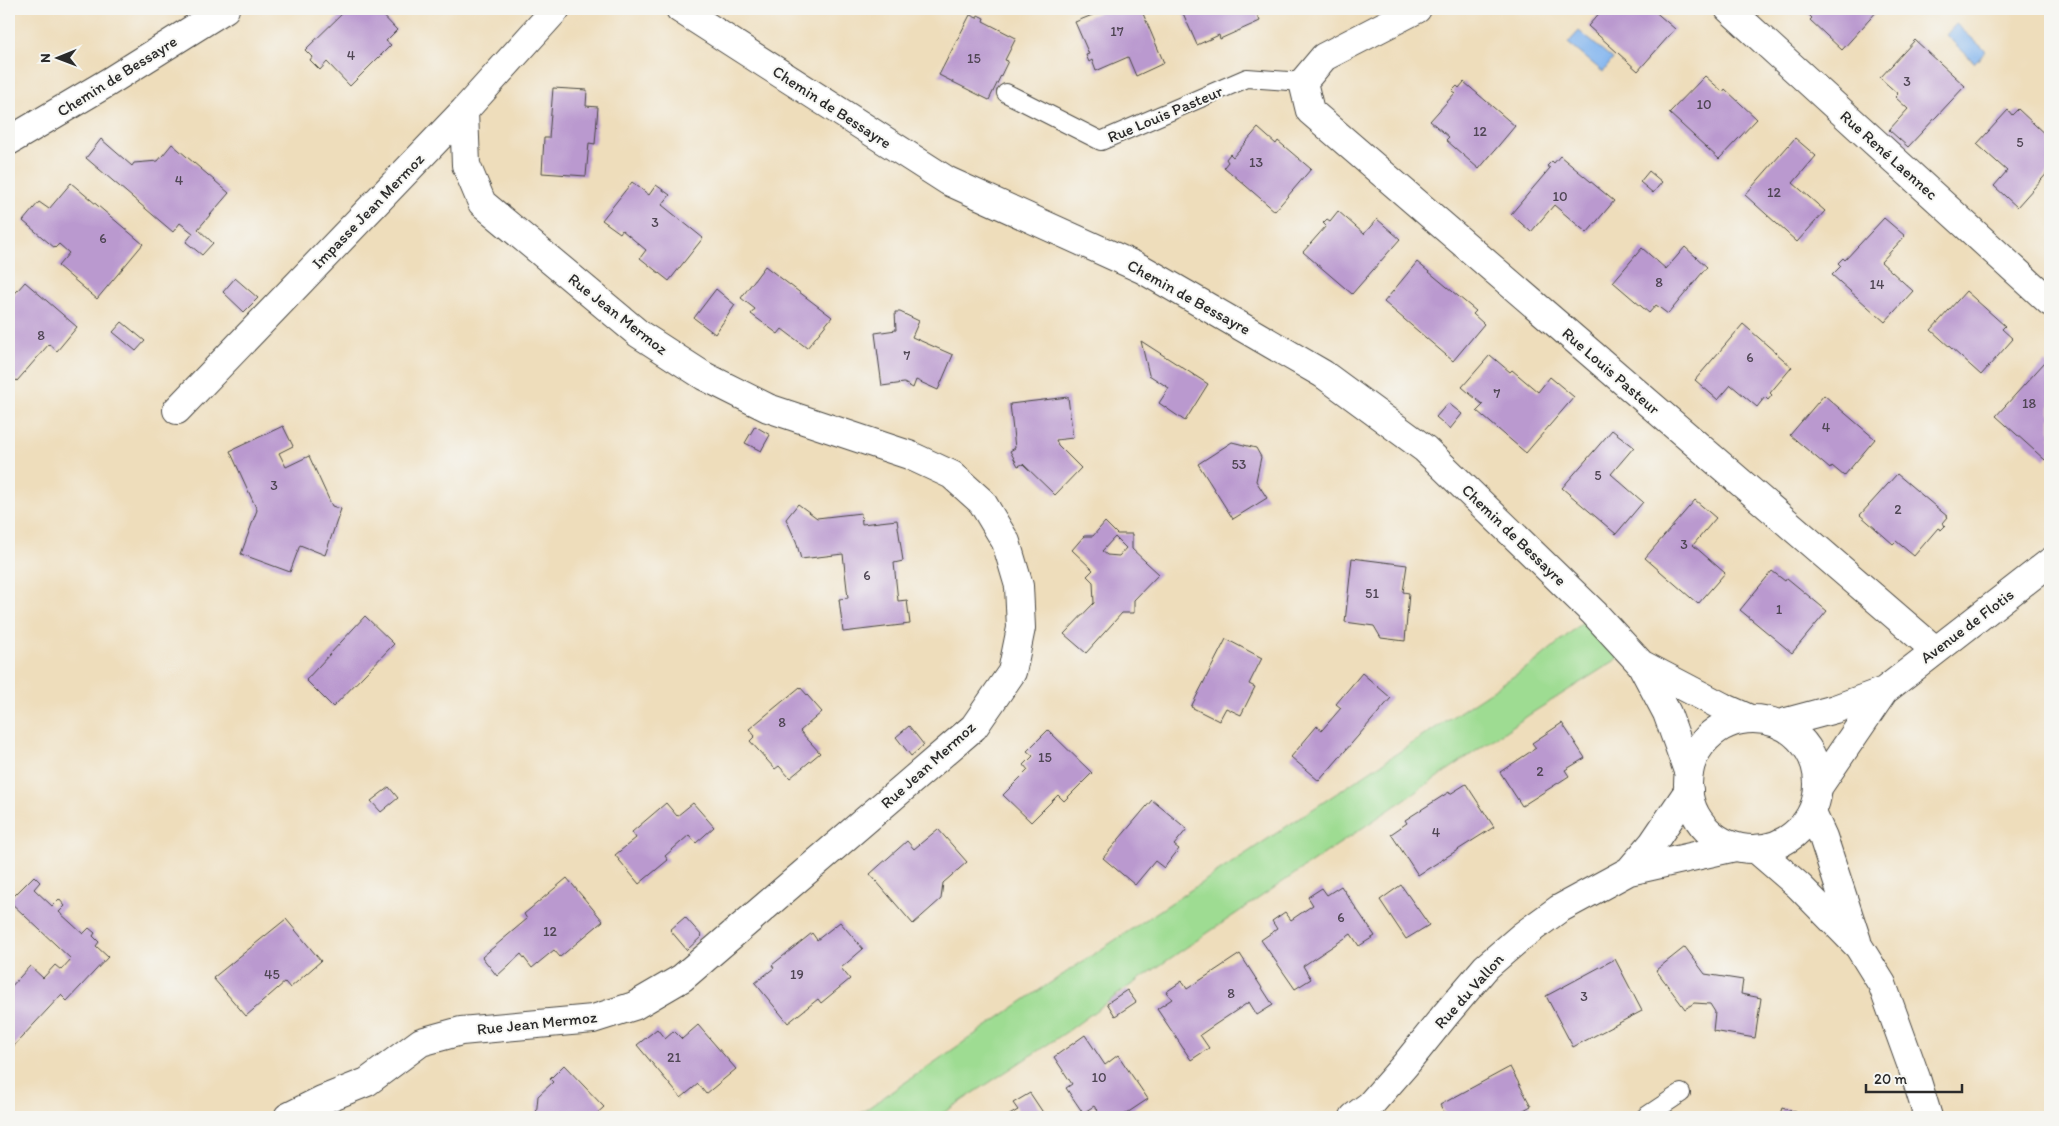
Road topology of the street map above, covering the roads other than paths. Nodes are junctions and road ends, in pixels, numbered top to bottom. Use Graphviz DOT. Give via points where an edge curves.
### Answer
graph roads {
  1 [pos="224,9"];
  2 [pos="556,9"];
  3 [pos="680,9"];
  4 [pos="1417,9"];
  5 [pos="1729,9"];
  6 [pos="1303,82"];
  7 [pos="1006,93"];
  8 [pos="464,111"];
  9 [pos="9,141"];
  10 [pos="2050,302"];
  11 [pos="177,410"];
  12 [pos="2050,562"];
  13 [pos="1934,650"];
  14 [pos="1641,664"];
  15 [pos="1884,690"];
  16 [pos="1750,719"];
  17 [pos="1779,724"];
  18 [pos="1689,782"];
  19 [pos="1819,786"];
  20 [pos="1812,813"];
  21 [pos="1745,848"];
  22 [pos="1629,871"];
  23 [pos="1859,947"];
  24 [pos="1681,1093"];
  25 [pos="288,1117"];
  26 [pos="1354,1117"];
  27 [pos="1645,1117"];
  28 [pos="1928,1117"];
  1 -- 9 [label="street, Chemin de Bessayre"];
  2 -- 8 [label="street, Impasse Jean Mermoz"];
  3 -- 14 [label="street, Chemin de Bessayre" via="948,181 1142,269 1323,374 1425,449 1594,613"];
  4 -- 6 [label="street" via="1324,57"];
  5 -- 10 [label="street, Rue René Laennec"];
  6 -- 7 [label="lane, Rue Louis Pasteur" via="1247,78 1101,141"];
  6 -- 13 [label="street, Rue Louis Pasteur" via="1310,111"];
  8 -- 11 [label="street, Impasse Jean Mermoz"];
  8 -- 25 [label="street, Rue Jean Mermoz" via="466,165 482,204 639,334 704,376 768,408 909,456 952,475 982,502 1006,542 1019,586 1021,628 1012,672 974,727 682,978 634,1006 593,1019 461,1031 420,1042 367,1082"];
  12 -- 13 [label="street, Avenue de Flotis"];
  13 -- 15 [label="street, Avenue de Flotis"];
  14 -- 16 [label="street, Chemin de Bessayre"];
  14 -- 18 [label="street, Chemin de Bessayre" via="1666,713"];
  15 -- 17 [label="street, Avenue de Flotis" via="1835,709"];
  15 -- 19 [label="street, Avenue de Flotis"];
  16 -- 17 [label="street"];
  16 -- 18 [label="street" via="1728,724 1710,736 1696,753"];
  17 -- 19 [label="street" via="1795,734 1808,749 1816,766"];
  18 -- 21 [label="street" via="1693,809 1703,825 1717,838"];
  18 -- 22 [label="street, Rue du Vallon" via="1653,842"];
  19 -- 20 [label="street"];
  20 -- 21 [label="street" via="1789,839 1773,846"];
  20 -- 23 [label="street"];
  21 -- 22 [label="street, Rue du Vallon"];
  21 -- 23 [label="street" via="1799,886"];
  22 -- 26 [label="street, Rue du Vallon" via="1559,910 1486,967 1394,1078 1370,1105"];
  23 -- 28 [label="street" via="1882,984"];
  24 -- 27 [label="lane"];
}
